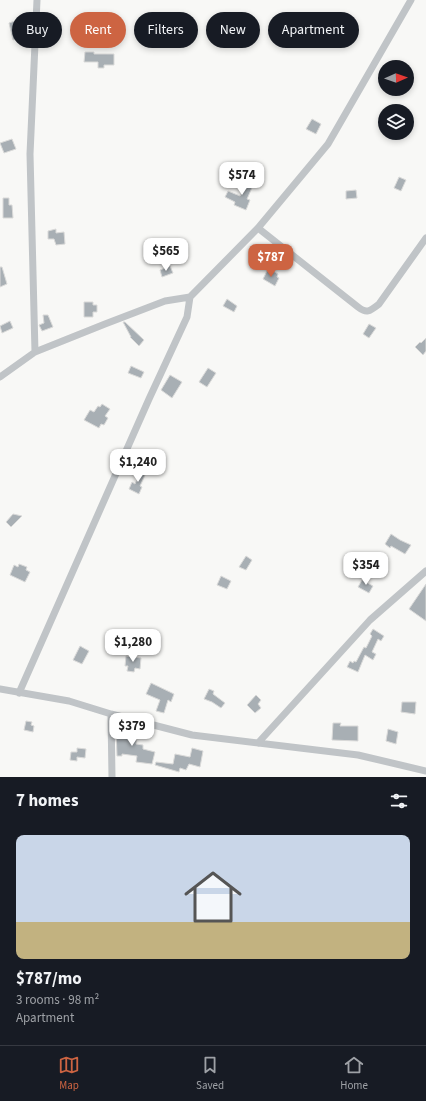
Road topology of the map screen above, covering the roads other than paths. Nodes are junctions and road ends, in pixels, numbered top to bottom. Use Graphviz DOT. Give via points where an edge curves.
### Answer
graph roads {
  1 [pos="37,0"];
  2 [pos="411,0"];
  3 [pos="258,228"];
  4 [pos="426,238"];
  5 [pos="190,297"];
  6 [pos="35,352"];
  7 [pos="0,377"];
  8 [pos="426,571"];
  9 [pos="0,689"];
  10 [pos="19,693"];
  11 [pos="111,714"];
  12 [pos="258,743"];
  13 [pos="426,771"];
  14 [pos="112,777"];
  1 -- 6 [label="street" via="30,154"];
  2 -- 3 [label="street" via="328,144"];
  3 -- 4 [label="street" via="363,311 372,310 379,304"];
  3 -- 5 [label="street"];
  5 -- 6 [label="street" via="165,301"];
  5 -- 10 [label="street" via="187,317"];
  6 -- 7 [label="street"];
  8 -- 12 [label="street" via="370,620"];
  9 -- 10 [label="street"];
  10 -- 11 [label="street" via="68,701"];
  11 -- 12 [label="street" via="192,735"];
  11 -- 14 [label="street"];
  12 -- 13 [label="street" via="358,755"];
}
